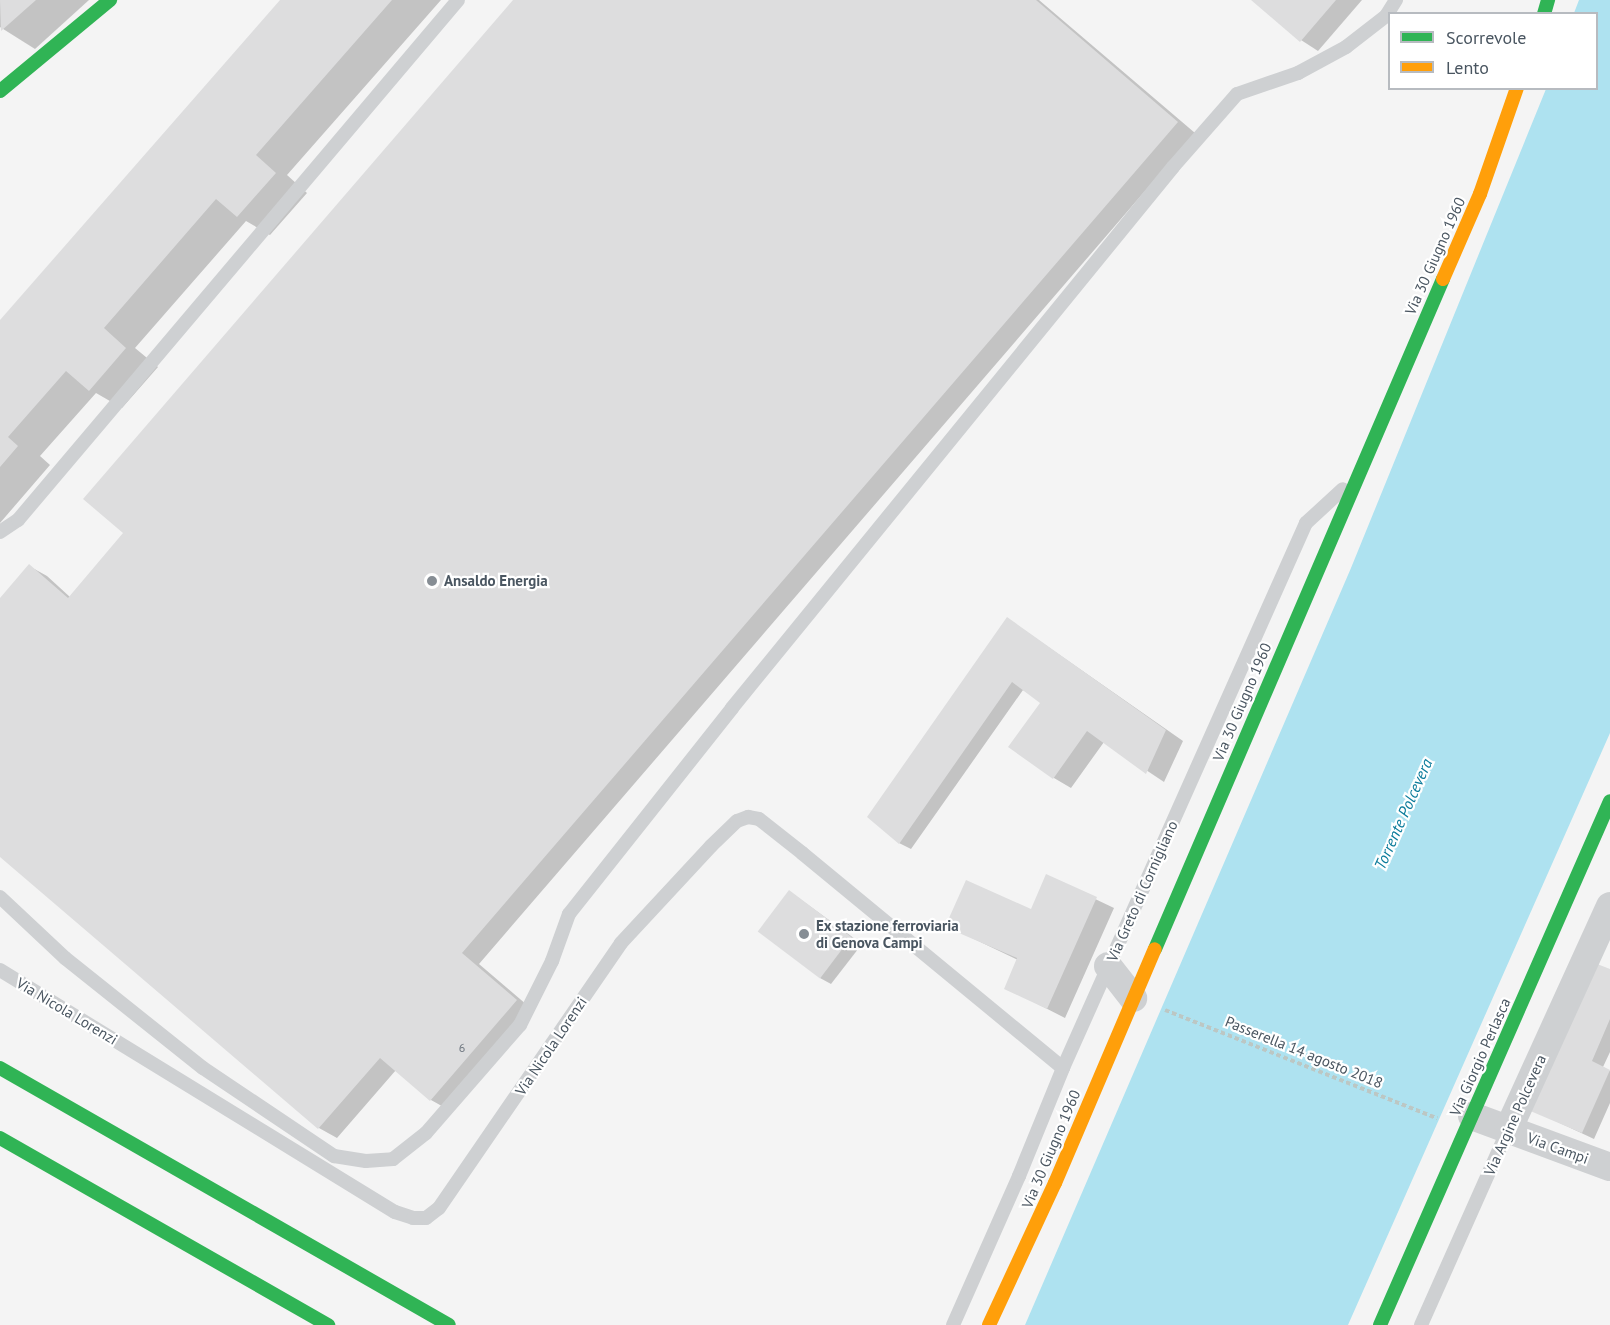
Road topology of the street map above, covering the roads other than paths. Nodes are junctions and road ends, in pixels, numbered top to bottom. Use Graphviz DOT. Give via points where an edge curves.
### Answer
graph roads {
  1 [pos="110,0"];
  2 [pos="458,0"];
  3 [pos="1388,13"];
  4 [pos="1516,90"];
  5 [pos="0,91"];
  6 [pos="1357,475"];
  7 [pos="0,532"];
  8 [pos="1610,801"];
  9 [pos="0,897"];
  10 [pos="1610,906"];
  11 [pos="1108,966"];
  12 [pos="0,970"];
  13 [pos="1144,1002"];
  14 [pos="0,1068"];
  15 [pos="1063,1068"];
  16 [pos="1472,1116"];
  17 [pos="1508,1130"];
  18 [pos="0,1138"];
  19 [pos="1610,1167"];
  20 [pos="328,1325"];
  21 [pos="449,1325"];
  22 [pos="953,1325"];
  23 [pos="989,1325"];
  24 [pos="1380,1325"];
  25 [pos="1421,1325"];
  1 -- 5 [label="main road"];
  2 -- 7 [label="lane" via="18,520"];
  3 -- 9 [label="lane" via="1346,47 1298,73 1237,94 1173,167 569,914 552,960 520,1025 426,1133 393,1159 366,1161 334,1156 203,1068 65,958"];
  4 -- 6 [label="main road, Via 30 Giugno 1960" via="1480,194"];
  6 -- 11 [label="lane, Via Greto di Cornigliano" via="1306,523"];
  6 -- 13 [label="main road, Via 30 Giugno 1960"];
  8 -- 16 [label="main road, Via Giorgio Perlasca"];
  10 -- 17 [label="street, Via Argine Polcevera"];
  11 -- 13 [label="street"];
  11 -- 15 [label="lane, Via Greto di Cornigliano"];
  12 -- 15 [label="lane, Via Nicola Lorenzi" via="395,1212 426,1218 439,1208 621,942 737,821 748,817 759,819 802,853"];
  13 -- 23 [label="main road, Via 30 Giugno 1960"];
  14 -- 21 [label="main road"];
  15 -- 22 [label="lane, Via Greto di Cornigliano"];
  16 -- 17 [label="street, Via Campi"];
  16 -- 24 [label="main road, Via Giorgio Perlasca"];
  17 -- 19 [label="street, Via Campi"];
  17 -- 25 [label="lane, Via Argine Polcevera"];
  18 -- 20 [label="main road"];
}
